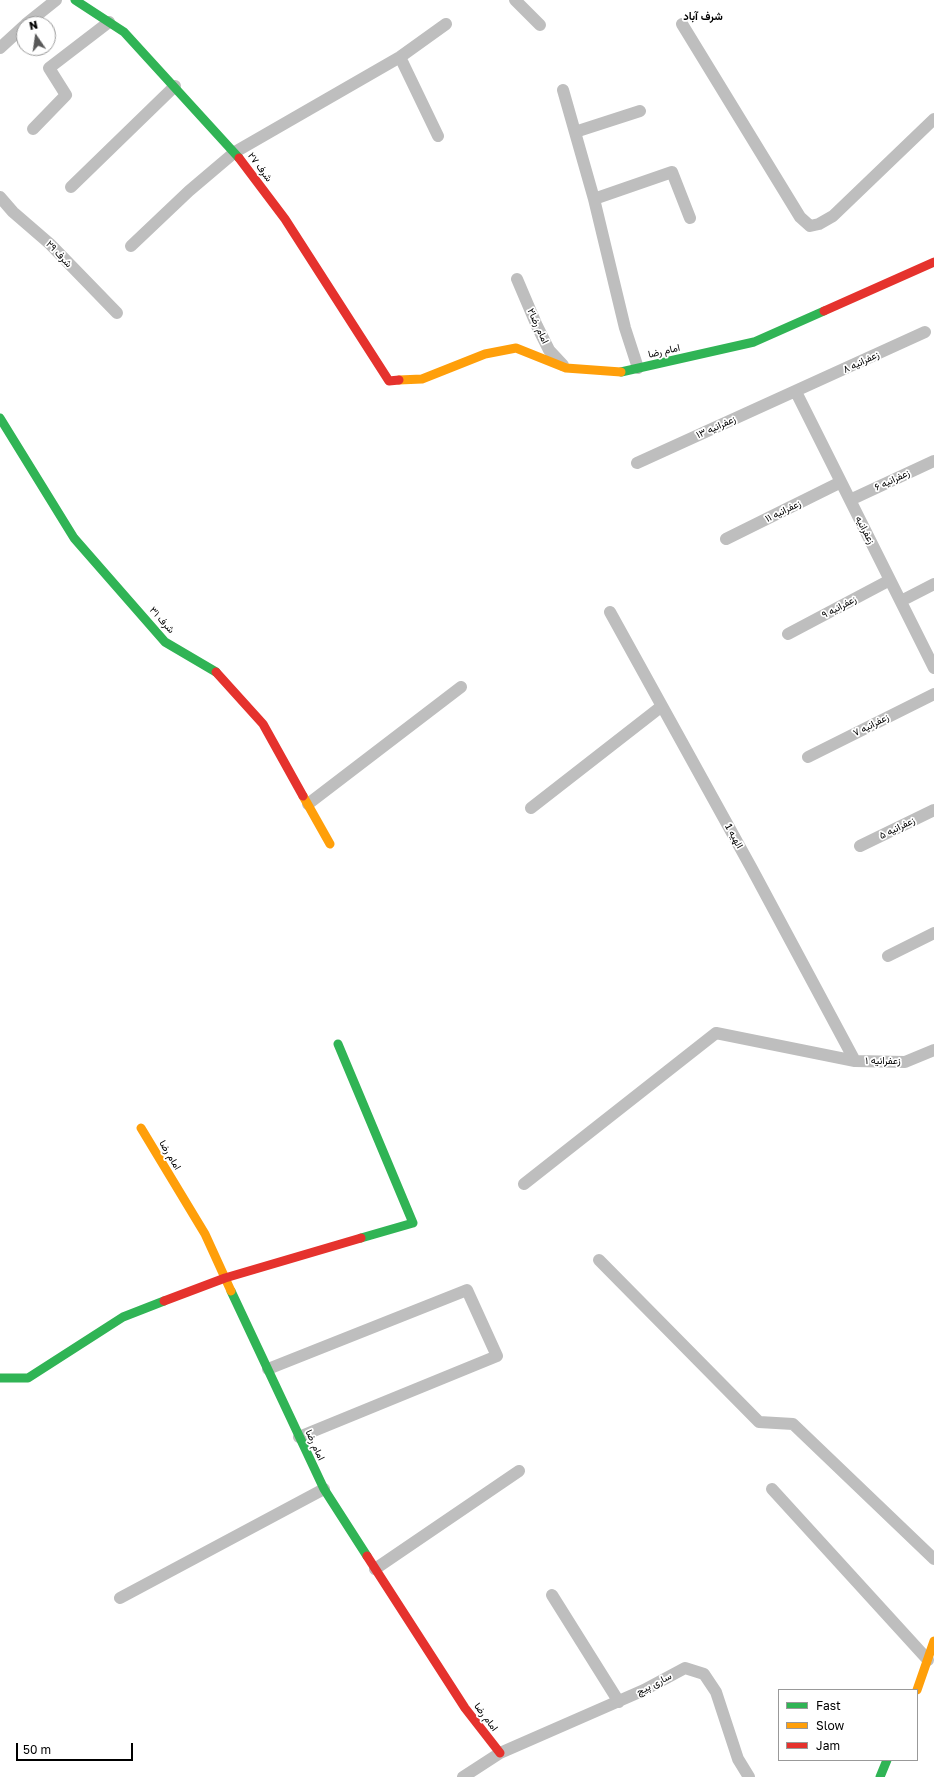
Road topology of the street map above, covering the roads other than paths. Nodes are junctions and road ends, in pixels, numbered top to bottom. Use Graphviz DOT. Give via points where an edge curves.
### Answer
graph roads {
  1 [pos="56,0"];
  2 [pos="75,0"];
  3 [pos="515,0"];
  4 [pos="36,16"];
  5 [pos="109,22"];
  6 [pos="446,24"];
  7 [pos="682,24"];
  8 [pos="540,25"];
  9 [pos="16,33"];
  10 [pos="0,48"];
  11 [pos="400,57"];
  12 [pos="175,86"];
  13 [pos="563,90"];
  14 [pos="640,111"];
  15 [pos="934,119"];
  16 [pos="32,129"];
  17 [pos="575,132"];
  18 [pos="438,136"];
  19 [pos="236,152"];
  20 [pos="71,187"];
  21 [pos="0,197"];
  22 [pos="594,199"];
  23 [pos="690,218"];
  24 [pos="131,246"];
  25 [pos="934,262"];
  26 [pos="517,279"];
  27 [pos="117,313"];
  28 [pos="926,332"];
  29 [pos="566,368"];
  30 [pos="638,368"];
  31 [pos="389,381"];
  32 [pos="796,392"];
  33 [pos="0,418"];
  34 [pos="934,461"];
  35 [pos="637,463"];
  36 [pos="841,482"];
  37 [pos="850,500"];
  38 [pos="726,539"];
  39 [pos="890,580"];
  40 [pos="934,584"];
  41 [pos="901,601"];
  42 [pos="610,612"];
  43 [pos="788,634"];
  44 [pos="934,668"];
  45 [pos="461,687"];
  46 [pos="934,694"];
  47 [pos="662,706"];
  48 [pos="808,757"];
  49 [pos="308,804"];
  50 [pos="531,808"];
  51 [pos="934,810"];
  52 [pos="330,844"];
  53 [pos="860,846"];
  54 [pos="934,933"];
  55 [pos="888,956"];
  56 [pos="338,1044"];
  57 [pos="934,1050"];
  58 [pos="855,1061"];
  59 [pos="141,1128"];
  60 [pos="524,1184"];
  61 [pos="599,1260"];
  62 [pos="225,1278"];
  63 [pos="268,1369"];
  64 [pos="0,1378"];
  65 [pos="299,1437"];
  66 [pos="519,1470"];
  67 [pos="772,1488"];
  68 [pos="324,1489"];
  69 [pos="934,1559"];
  70 [pos="375,1569"];
  71 [pos="552,1594"];
  72 [pos="120,1598"];
  73 [pos="934,1641"];
  74 [pos="928,1660"];
  75 [pos="917,1689"];
  76 [pos="619,1702"];
  77 [pos="500,1754"];
  78 [pos="887,1761"];
  79 [pos="463,1777"];
  80 [pos="749,1777"];
  81 [pos="880,1777"];
  1 -- 4 [label="street"];
  2 -- 5 [label="main road, شرف ۲۷"];
  3 -- 8 [label="street"];
  5 -- 12 [label="main road, شرف ۲۷" via="124,32"];
  5 -- 16 [label="street" via="49,68 66,95"];
  6 -- 11 [label="street"];
  7 -- 15 [label="street" via="800,217 810,226 833,216"];
  9 -- 10 [label="street"];
  11 -- 18 [label="street"];
  11 -- 19 [label="street"];
  12 -- 19 [label="main road, شرف ۲۷"];
  12 -- 20 [label="street"];
  13 -- 17 [label="street"];
  14 -- 17 [label="street"];
  17 -- 22 [label="street"];
  19 -- 24 [label="street" via="189,191"];
  19 -- 31 [label="main road, شرف ۲۷" via="285,219"];
  21 -- 27 [label="street, شرف ۲۹"];
  22 -- 23 [label="street" via="672,172"];
  22 -- 30 [label="street" via="616,293"];
  25 -- 30 [label="main road, امام رضا" via="754,342"];
  26 -- 29 [label="street, امام رضا۲" via="549,350"];
  28 -- 32 [label="street, زعفرانیه ۸"];
  29 -- 30 [label="main road, امام رضا" via="618,373"];
  29 -- 31 [label="main road, امام رضا" via="516,348 485,354 422,379"];
  32 -- 35 [label="street, زعفرانیه ۱۳"];
  32 -- 36 [label="street, زعفرانیه"];
  33 -- 49 [label="main road, شرف ۳۱" via="74,538 166,642 223,678 263,724"];
  34 -- 37 [label="street, زعفرانیه ۶"];
  36 -- 37 [label="street, زعفرانیه"];
  36 -- 38 [label="street, زعفرانیه ۱۱"];
  37 -- 39 [label="street, زعفرانیه"];
  39 -- 41 [label="street, زعفرانیه"];
  39 -- 43 [label="street, زعفرانیه ۹"];
  40 -- 41 [label="street"];
  41 -- 44 [label="street, زعفرانیه"];
  42 -- 47 [label="street, الهیه 1"];
  45 -- 49 [label="street"];
  46 -- 48 [label="street, زعفرانیه ۷"];
  47 -- 50 [label="street"];
  47 -- 58 [label="street, الهیه 1"];
  49 -- 52 [label="main road, شرف ۳۱"];
  51 -- 53 [label="street, زعفرانیه ۵"];
  54 -- 55 [label="street"];
  56 -- 62 [label="main road" via="413,1223"];
  57 -- 58 [label="street, زعفرانیه ۱" via="905,1062"];
  58 -- 60 [label="street, زعفرانیه ۱" via="716,1033"];
  59 -- 62 [label="main road, امام رضا" via="205,1234"];
  61 -- 69 [label="street" via="759,1422 793,1424"];
  62 -- 63 [label="main road, امام رضا"];
  62 -- 64 [label="main road" via="123,1317 28,1378"];
  63 -- 65 [label="main road, امام رضا"];
  63 -- 65 [label="street" via="467,1290 497,1356"];
  65 -- 68 [label="main road, امام رضا"];
  66 -- 70 [label="street"];
  67 -- 74 [label="street"];
  68 -- 70 [label="main road, امام رضا"];
  68 -- 72 [label="street"];
  70 -- 77 [label="main road, امام رضا" via="465,1708"];
  71 -- 76 [label="street"];
  73 -- 74 [label="main road"];
  74 -- 75 [label="main road"];
  76 -- 77 [label="street, ساری پیچ"];
  76 -- 80 [label="street, ساری پیچ" via="685,1668 704,1674 716,1692 738,1759"];
  77 -- 79 [label="street, ساری پیچ"];
  78 -- 81 [label="main road"];
}
